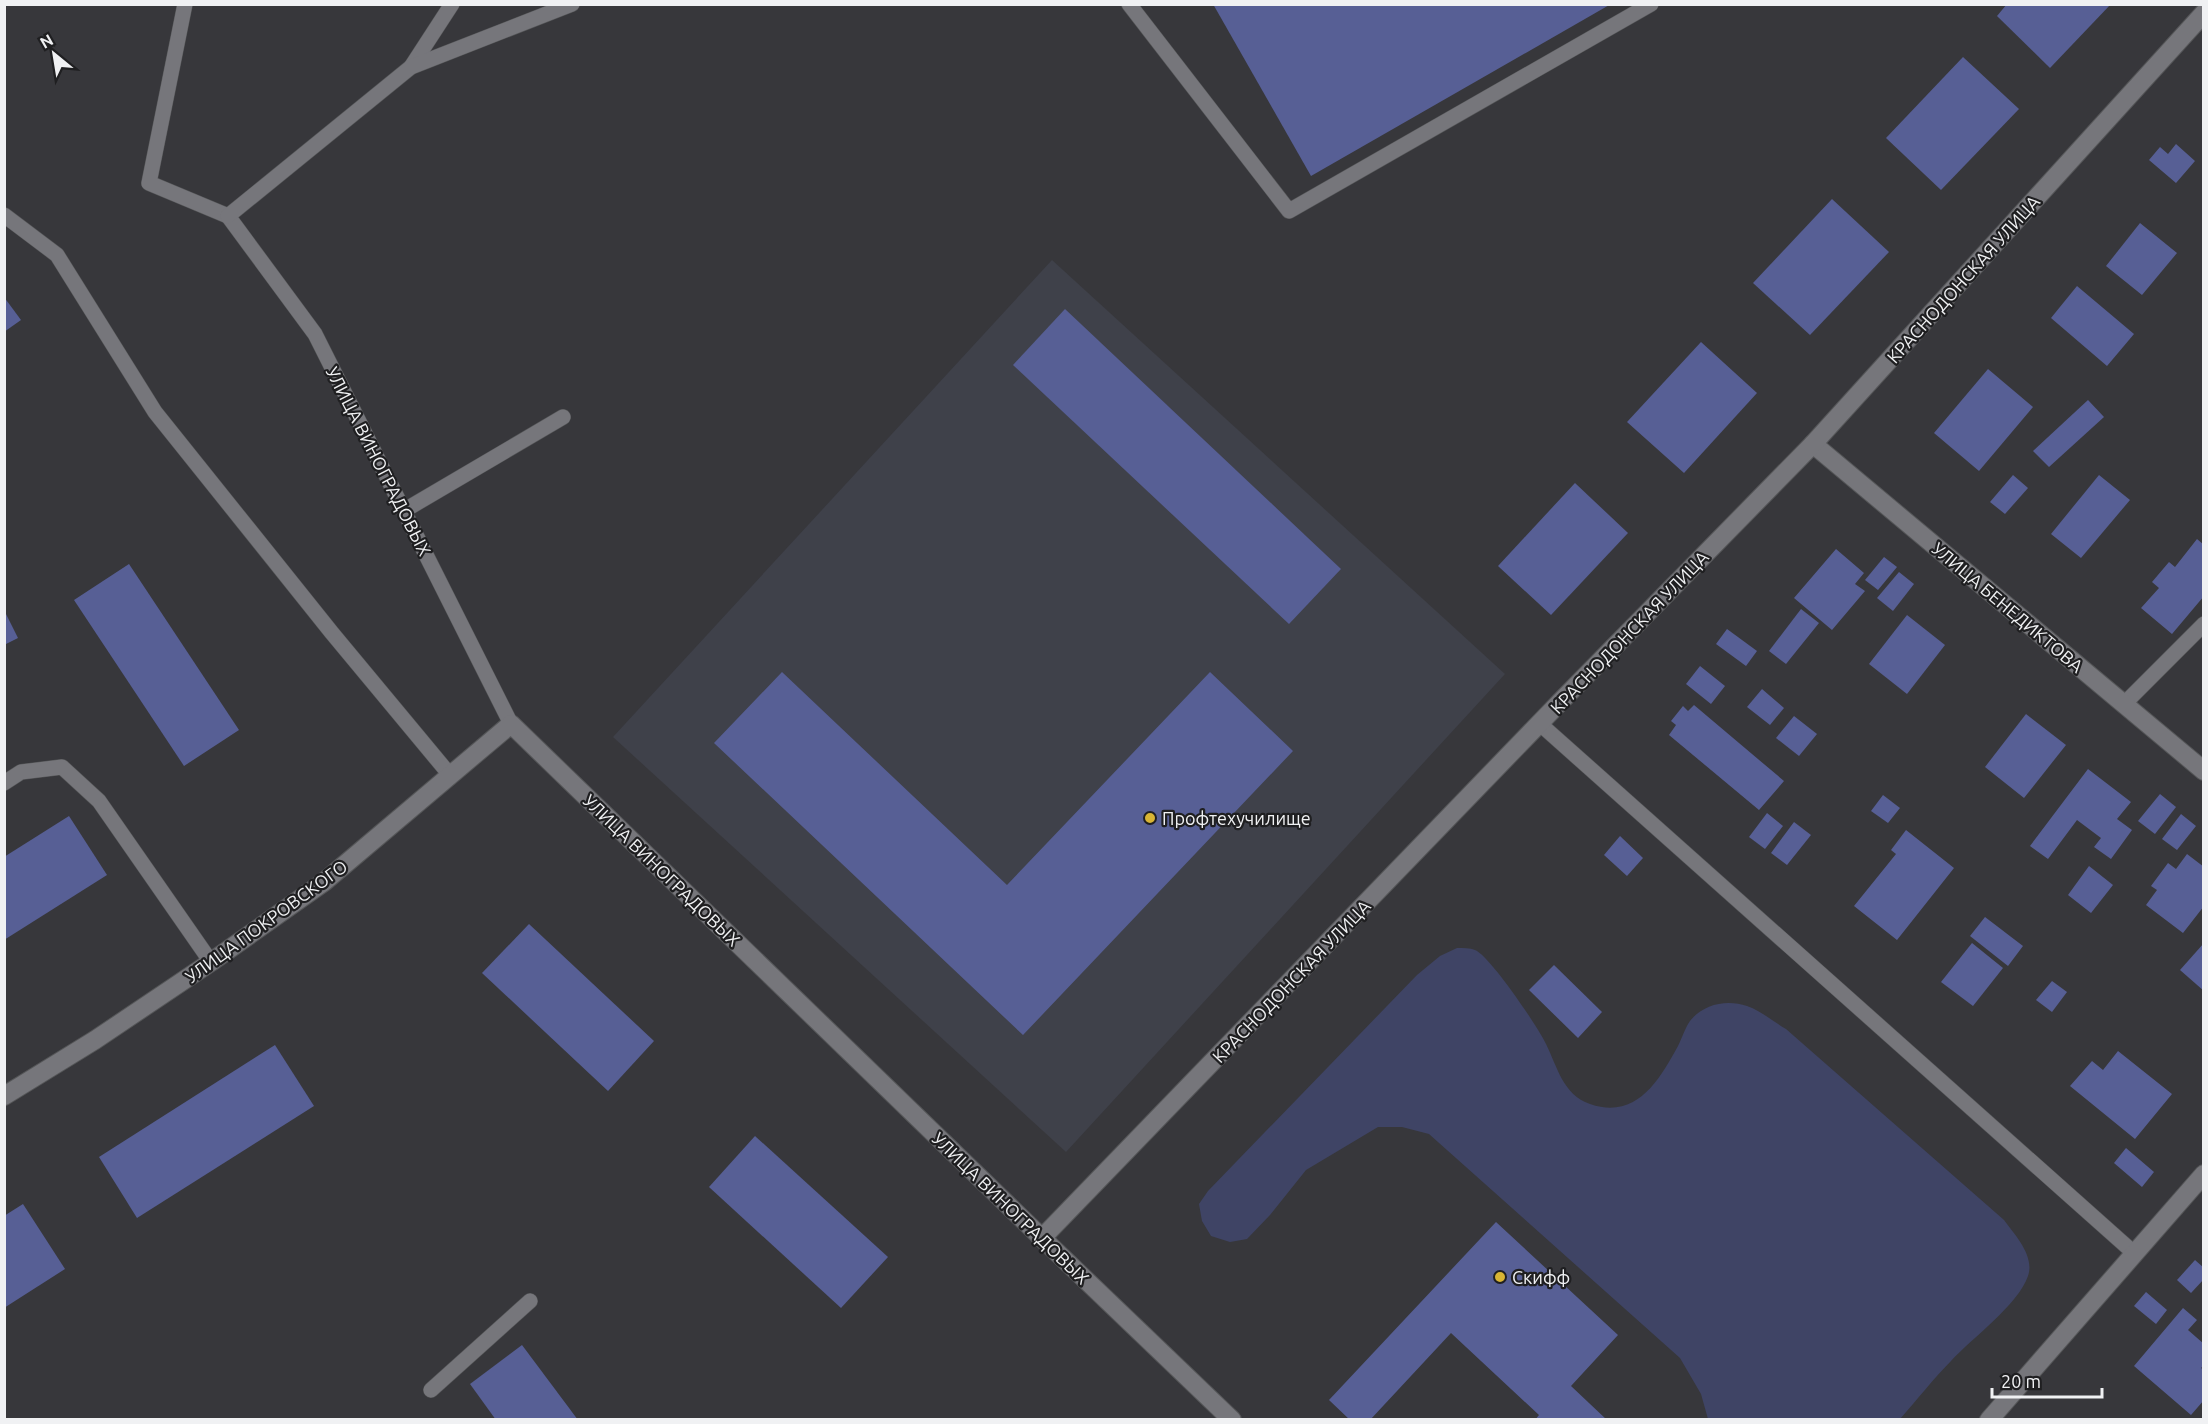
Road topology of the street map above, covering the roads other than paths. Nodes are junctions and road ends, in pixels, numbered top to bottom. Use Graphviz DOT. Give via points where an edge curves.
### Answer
graph roads {
  1 [pos="185,4"];
  2 [pos="452,4"];
  3 [pos="572,4"];
  4 [pos="1130,4"];
  5 [pos="1651,4"];
  6 [pos="2204,13"];
  7 [pos="411,67"];
  8 [pos="4,215"];
  9 [pos="228,216"];
  10 [pos="563,417"];
  11 [pos="1813,444"];
  12 [pos="405,510"];
  13 [pos="2204,624"];
  14 [pos="2124,704"];
  15 [pos="511,723"];
  16 [pos="1539,723"];
  17 [pos="2204,771"];
  18 [pos="450,775"];
  19 [pos="4,783"];
  20 [pos="211,962"];
  21 [pos="4,1096"];
  22 [pos="2204,1174"];
  23 [pos="1042,1238"];
  24 [pos="2134,1252"];
  25 [pos="530,1301"];
  26 [pos="431,1390"];
  27 [pos="1232,1419"];
  28 [pos="1989,1419"];
  1 -- 9 [label="lane" via="149,183"];
  2 -- 7 [label="lane"];
  3 -- 7 [label="lane"];
  4 -- 5 [label="lane" via="1289,211"];
  6 -- 11 [label="street, КРАСНОДОНСКАЯ УЛИЦА"];
  7 -- 9 [label="lane"];
  8 -- 18 [label="lane" via="57,255 155,412"];
  9 -- 12 [label="lane, УЛИЦА ВИНОГРАДОВЫХ" via="315,334"];
  10 -- 12 [label="lane"];
  11 -- 14 [label="street, УЛИЦА БЕНЕДИКТОВА"];
  11 -- 16 [label="street, КРАСНОДОНСКАЯ УЛИЦА"];
  12 -- 15 [label="lane, УЛИЦА ВИНОГРАДОВЫХ"];
  13 -- 14 [label="lane"];
  14 -- 17 [label="street, УЛИЦА БЕНЕДИКТОВА"];
  15 -- 18 [label="street, УЛИЦА ПОКРОВСКОГО"];
  15 -- 23 [label="street, УЛИЦА ВИНОГРАДОВЫХ"];
  16 -- 23 [label="street, КРАСНОДОНСКАЯ УЛИЦА"];
  16 -- 24 [label="lane"];
  18 -- 20 [label="street, УЛИЦА ПОКРОВСКОГО" via="324,882"];
  19 -- 20 [label="lane" via="21,772 62,767 99,801"];
  20 -- 21 [label="street, УЛИЦА ПОКРОВСКОГО"];
  22 -- 24 [label="street"];
  23 -- 27 [label="street, УЛИЦА ВИНОГРАДОВЫХ"];
  24 -- 28 [label="street"];
  25 -- 26 [label="lane"];
}
